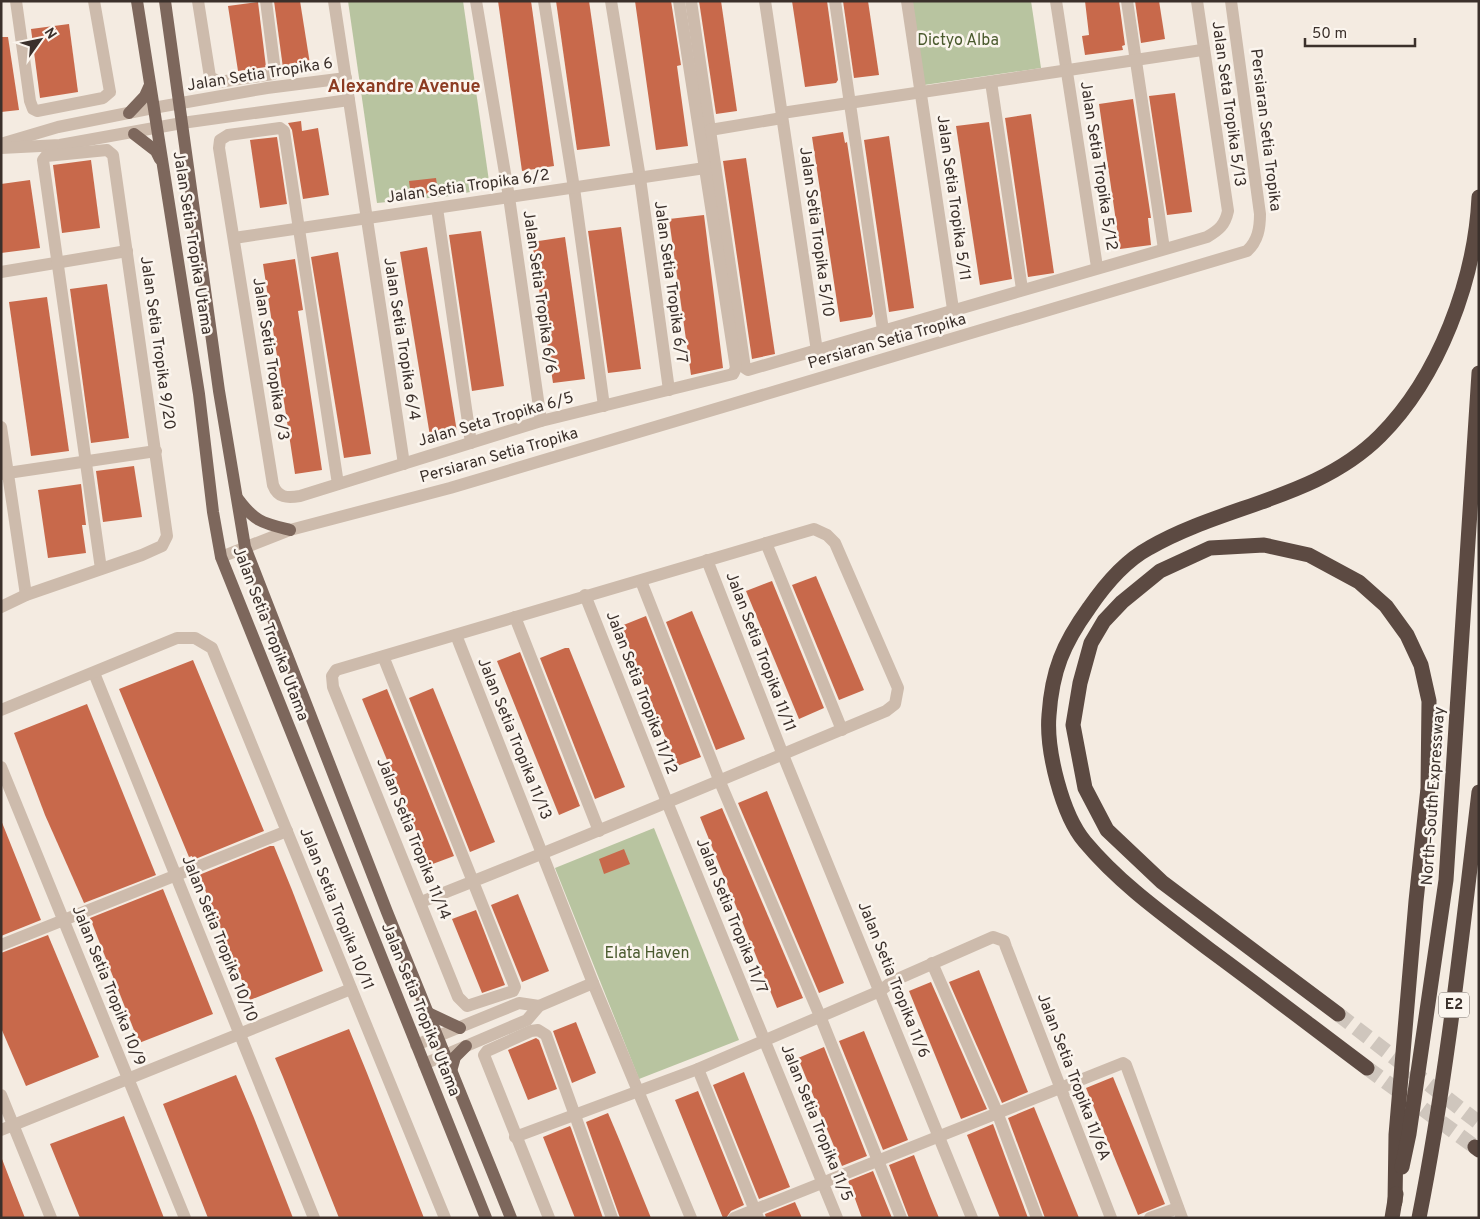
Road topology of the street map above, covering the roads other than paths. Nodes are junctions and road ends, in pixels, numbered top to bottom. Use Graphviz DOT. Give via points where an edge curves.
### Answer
graph roads {
  1 [pos="16,1"];
  2 [pos="94,1"];
  3 [pos="137,1"];
  4 [pos="165,1"];
  5 [pos="198,1"];
  6 [pos="266,1"];
  7 [pos="334,1"];
  8 [pos="476,1"];
  9 [pos="544,1"];
  10 [pos="611,1"];
  11 [pos="679,1"];
  12 [pos="691,1"];
  13 [pos="765,1"];
  14 [pos="835,1"];
  15 [pos="907,1"];
  16 [pos="1056,1"];
  17 [pos="1127,1"];
  18 [pos="1197,1"];
  19 [pos="1231,1"];
  20 [pos="1202,50"];
  21 [pos="1135,59"];
  22 [pos="1067,70"];
  23 [pos="346,78"];
  24 [pos="991,82"];
  25 [pos="150,85"];
  26 [pos="246,92"];
  27 [pos="921,92"];
  28 [pos="349,100"];
  29 [pos="850,102"];
  30 [pos="180,103"];
  31 [pos="153,108"];
  32 [pos="129,113"];
  33 [pos="249,113"];
  34 [pos="782,116"];
  35 [pos="104,119"];
  36 [pos="182,123"];
  37 [pos="156,128"];
  38 [pos="710,130"];
  39 [pos="134,134"];
  40 [pos="107,138"];
  41 [pos="1,144"];
  42 [pos="1,148"];
  43 [pos="162,163"];
  44 [pos="706,168"];
  45 [pos="640,178"];
  46 [pos="574,188"];
  47 [pos="509,197"];
  48 [pos="1479,197"];
  49 [pos="437,208"];
  50 [pos="366,218"];
  51 [pos="298,228"];
  52 [pos="234,238"];
  53 [pos="1164,248"];
  54 [pos="127,251"];
  55 [pos="58,262"];
  56 [pos="1097,267"];
  57 [pos="1,272"];
  58 [pos="1022,289"];
  59 [pos="953,309"];
  60 [pos="883,330"];
  61 [pos="817,351"];
  62 [pos="1479,373"];
  63 [pos="668,390"];
  64 [pos="604,406"];
  65 [pos="541,421"];
  66 [pos="1,427"];
  67 [pos="471,443"];
  68 [pos="156,451"];
  69 [pos="86,460"];
  70 [pos="404,464"];
  71 [pos="5,474"];
  72 [pos="338,484"];
  73 [pos="273,485"];
  74 [pos="236,497"];
  75 [pos="290,530"];
  76 [pos="766,543"];
  77 [pos="245,547"];
  78 [pos="221,557"];
  79 [pos="707,560"];
  80 [pos="101,569"];
  81 [pos="641,581"];
  82 [pos="585,595"];
  83 [pos="26,596"];
  84 [pos="1,607"];
  85 [pos="515,617"];
  86 [pos="456,634"];
  87 [pos="383,656"];
  88 [pos="94,673"];
  89 [pos="1,710"];
  90 [pos="842,730"];
  91 [pos="783,756"];
  92 [pos="1,767"];
  93 [pos="720,782"];
  94 [pos="1479,792"];
  95 [pos="667,802"];
  96 [pos="287,831"];
  97 [pos="599,831"];
  98 [pos="542,854"];
  99 [pos="176,874"];
  100 [pos="473,882"];
  101 [pos="421,902"];
  102 [pos="64,919"];
  103 [pos="1,945"];
  104 [pos="932,963"];
  105 [pos="593,983"];
  106 [pos="351,989"];
  107 [pos="880,991"];
  108 [pos="539,1006"];
  109 [pos="428,1013"];
  110 [pos="493,1014"];
  111 [pos="1338,1014"];
  112 [pos="820,1016"];
  113 [pos="460,1028"];
  114 [pos="500,1032"];
  115 [pos="240,1035"];
  116 [pos="438,1037"];
  117 [pos="764,1042"];
  118 [pos="416,1046"];
  119 [pos="466,1046"];
  120 [pos="445,1055"];
  121 [pos="424,1064"];
  122 [pos="1367,1068"];
  123 [pos="698,1069"];
  124 [pos="452,1071"];
  125 [pos="128,1080"];
  126 [pos="1059,1087"];
  127 [pos="637,1092"];
  128 [pos="1,1095"];
  129 [pos="997,1112"];
  130 [pos="574,1115"];
  131 [pos="14,1125"];
  132 [pos="1,1130"];
  133 [pos="939,1136"];
  134 [pos="515,1138"];
  135 [pos="878,1160"];
  136 [pos="823,1182"];
  137 [pos="1395,1202"];
  138 [pos="1180,1213"];
  139 [pos="756,1214"];
  140 [pos="51,1218"];
  141 [pos="185,1218"];
  142 [pos="314,1218"];
  143 [pos="445,1218"];
  144 [pos="486,1218"];
  145 [pos="511,1218"];
  146 [pos="549,1218"];
  147 [pos="612,1218"];
  148 [pos="691,1218"];
  149 [pos="734,1218"];
  150 [pos="837,1218"];
  151 [pos="901,1218"];
  152 [pos="972,1218"];
  153 [pos="1037,1218"];
  154 [pos="1111,1218"];
  155 [pos="1150,1218"];
  156 [pos="1392,1218"];
  157 [pos="1419,1218"];
  1 -- 2 [label="street" via="33,109 40,110 103,98 110,92"];
  3 -- 25 [label="main road, Jalan Setia Tropika Utama"];
  4 -- 30 [label="main road, Jalan Setia Tropika Utama"];
  5 -- 6 [label="street" via="213,81 273,74 275,71"];
  7 -- 23 [label="street, Jalan Setia Tropika 6/4"];
  8 -- 47 [label="street, Jalan Setia Tropika 6/6"];
  9 -- 46 [label="street"];
  10 -- 45 [label="street, Jalan Setia Tropika 6/7"];
  11 -- 44 [label="street"];
  12 -- 38 [label="street"];
  13 -- 34 [label="street, Jalan Setia Tropika 5/10"];
  14 -- 29 [label="street"];
  15 -- 27 [label="street, Jalan Setia Tropika 5/11"];
  16 -- 22 [label="street, Jalan Setia Tropika 5/12"];
  17 -- 21 [label="street"];
  18 -- 20 [label="street, Jalan Seta Tropika 5/13"];
  19 -- 75 [label="street, Persiaran Setia Tropika" via="1260,214 1254,245 1247,251 460,485"];
  20 -- 21 [label="street"];
  20 -- 53 [label="street, Jalan Seta Tropika 5/13" via="1228,211 1224,224 1207,237"];
  21 -- 22 [label="street"];
  21 -- 53 [label="street"];
  22 -- 24 [label="street"];
  22 -- 56 [label="street, Jalan Setia Tropika 5/12"];
  23 -- 26 [label="street, Jalan Setia Tropika 6"];
  23 -- 28 [label="street, Jalan Setia Tropika 6/4"];
  24 -- 27 [label="street"];
  24 -- 58 [label="street"];
  25 -- 31 [label="main road, Jalan Setia Tropika Utama"];
  25 -- 32 [label="main road" via="145,96"];
  26 -- 30 [label="street, Jalan Setia Tropika 6"];
  26 -- 33 [label="street"];
  27 -- 29 [label="street"];
  27 -- 59 [label="street, Jalan Setia Tropika 5/11"];
  28 -- 33 [label="street"];
  28 -- 50 [label="street, Jalan Setia Tropika 6/4"];
  29 -- 34 [label="street"];
  29 -- 60 [label="street"];
  30 -- 31 [label="street, Jalan Setia Tropika 6"];
  30 -- 36 [label="main road, Jalan Setia Tropika Utama"];
  31 -- 32 [label="street, Jalan Setia Tropika 6"];
  31 -- 37 [label="main road, Jalan Setia Tropika Utama"];
  32 -- 35 [label="street, Jalan Setia Tropika 6"];
  33 -- 36 [label="street"];
  34 -- 38 [label="street"];
  34 -- 61 [label="street, Jalan Setia Tropika 5/10"];
  35 -- 40 [label="street"];
  35 -- 41 [label="street, Jalan Setia Tropika 6" via="58,126"];
  36 -- 37 [label="street"];
  36 -- 74 [label="main road, Jalan Setia Tropika Utama"];
  37 -- 39 [label="street"];
  37 -- 43 [label="main road, Jalan Setia Tropika Utama"];
  38 -- 61 [label="street" via="745,368 748,370"];
  39 -- 40 [label="street"];
  39 -- 43 [label="main road" via="156,151"];
  40 -- 42 [label="street" via="60,146"];
  43 -- 78 [label="main road, Jalan Setia Tropika Utama" via="200,394"];
  44 -- 45 [label="street, Jalan Setia Tropika 6/2"];
  44 -- 63 [label="street, Jalan Seta Tropika 6/5" via="736,373"];
  45 -- 46 [label="street, Jalan Setia Tropika 6/2"];
  45 -- 63 [label="street, Jalan Setia Tropika 6/7"];
  46 -- 47 [label="street, Jalan Setia Tropika 6/2"];
  46 -- 64 [label="street"];
  47 -- 49 [label="street, Jalan Setia Tropika 6/2"];
  47 -- 65 [label="street, Jalan Setia Tropika 6/6"];
  48 -- 122 [label="highway" via="1472,255 1460,302 1436,356 1405,406 1380,437 1348,462 1304,486 1148,548 1104,585 1070,634 1052,681 1047,730 1059,791 1083,840 1137,895"];
  49 -- 50 [label="street, Jalan Setia Tropika 6/2"];
  49 -- 67 [label="street"];
  50 -- 51 [label="street, Jalan Setia Tropika 6/2"];
  50 -- 70 [label="street, Jalan Setia Tropika 6/4"];
  51 -- 52 [label="street, Jalan Setia Tropika 6/2"];
  51 -- 52 [label="street, Jalan Setia Tropika 6/3" via="283,128 228,135 220,140 219,148"];
  51 -- 72 [label="street"];
  52 -- 73 [label="street, Jalan Setia Tropika 6/3"];
  53 -- 56 [label="street"];
  54 -- 55 [label="street"];
  54 -- 55 [label="street, Jalan Setia Tropika 9/20" via="112,152 43,157"];
  54 -- 68 [label="street, Jalan Setia Tropika 9/20"];
  55 -- 57 [label="street"];
  55 -- 69 [label="street"];
  56 -- 58 [label="street"];
  58 -- 59 [label="street"];
  59 -- 60 [label="street"];
  60 -- 61 [label="street"];
  62 -- 137 [label="highway, North–South Expressway / E2" via="1446,880 1409,1134"];
  63 -- 64 [label="street, Jalan Seta Tropika 6/5"];
  64 -- 65 [label="street, Jalan Seta Tropika 6/5"];
  65 -- 67 [label="street, Jalan Seta Tropika 6/5"];
  66 -- 71 [label="street"];
  67 -- 70 [label="street, Jalan Seta Tropika 6/5"];
  68 -- 69 [label="street"];
  68 -- 80 [label="street, Jalan Setia Tropika 9/20" via="168,529 162,546"];
  69 -- 71 [label="street"];
  69 -- 80 [label="street"];
  70 -- 72 [label="street, Jalan Seta Tropika 6/5"];
  71 -- 83 [label="street"];
  72 -- 73 [label="street, Jalan Seta Tropika 6/5" via="292,497 282,497"];
  74 -- 75 [label="main road" via="250,515"];
  74 -- 77 [label="main road, Jalan Setia Tropika Utama"];
  75 -- 77 [label="street, Persiaran Setia Tropika"];
  76 -- 79 [label="street"];
  76 -- 90 [label="street"];
  76 -- 90 [label="street" via="814,529 827,535 835,544 898,688 895,704 886,711"];
  77 -- 78 [label="street, Persiaran Setia Tropika"];
  77 -- 109 [label="main road, Jalan Setia Tropika Utama"];
  78 -- 118 [label="main road, Jalan Setia Tropika Utama"];
  79 -- 81 [label="street"];
  79 -- 91 [label="street, Jalan Setia Tropika 11/11"];
  80 -- 83 [label="street"];
  81 -- 82 [label="street"];
  81 -- 93 [label="street"];
  82 -- 85 [label="street"];
  82 -- 95 [label="street, Jalan Setia Tropika 11/12"];
  83 -- 84 [label="street"];
  85 -- 86 [label="street"];
  85 -- 97 [label="street"];
  86 -- 87 [label="street"];
  86 -- 98 [label="street, Jalan Setia Tropika 11/13"];
  87 -- 100 [label="street"];
  87 -- 101 [label="street, Jalan Setia Tropika 11/14" via="336,670 332,676"];
  88 -- 89 [label="street"];
  88 -- 96 [label="street, Jalan Setia Tropika 10/11" via="177,638 195,638 212,648"];
  88 -- 99 [label="street, Jalan Setia Tropika 10/10"];
  90 -- 91 [label="street"];
  91 -- 93 [label="street"];
  91 -- 107 [label="street, Jalan Setia Tropika 11/6"];
  92 -- 102 [label="street, Jalan Setia Tropika 10/9"];
  93 -- 95 [label="street"];
  93 -- 112 [label="street"];
  94 -- 157 [label="highway, E2" via="1452,1022"];
  95 -- 97 [label="street"];
  95 -- 117 [label="street, Jalan Setia Tropika 11/7"];
  96 -- 99 [label="street"];
  96 -- 106 [label="street, Jalan Setia Tropika 10/11"];
  97 -- 98 [label="street"];
  98 -- 100 [label="street"];
  98 -- 105 [label="street, Jalan Setia Tropika 11/13"];
  99 -- 102 [label="street"];
  99 -- 115 [label="street, Jalan Setia Tropika 10/10"];
  100 -- 101 [label="street"];
  100 -- 101 [label="street, Jalan Setia Tropika 11/14" via="515,990 467,1006 462,1003"];
  102 -- 103 [label="street"];
  102 -- 125 [label="street, Jalan Setia Tropika 10/9"];
  104 -- 107 [label="street" via="893,981"];
  104 -- 126 [label="street, Jalan Setia Tropika 11/6A" via="993,936 1004,941"];
  104 -- 129 [label="street"];
  105 -- 108 [label="street"];
  105 -- 127 [label="street, Jalan Setia Tropika 11/13"];
  106 -- 115 [label="street"];
  106 -- 143 [label="street, Jalan Setia Tropika 10/11"];
  107 -- 112 [label="street"];
  107 -- 133 [label="street, Jalan Setia Tropika 11/6"];
  108 -- 110 [label="street" via="519,1003"];
  108 -- 114 [label="street" via="527,1020"];
  109 -- 113 [label="main road"];
  109 -- 116 [label="main road, Jalan Setia Tropika Utama"];
  110 -- 113 [label="street"];
  110 -- 114 [label="street"];
  111 -- 137 [label="highway" via="1162,882 1107,830 1085,788 1073,725 1091,643 1104,621 1122,602 1160,571 1210,548 1264,545 1309,555 1359,582 1386,606 1408,635 1420,665 1429,701 1428,788 1397,1125"];
  112 -- 117 [label="street"];
  112 -- 135 [label="street"];
  113 -- 116 [label="street"];
  114 -- 119 [label="street"];
  115 -- 125 [label="street"];
  115 -- 142 [label="street, Jalan Setia Tropika 10/10"];
  116 -- 118 [label="street"];
  116 -- 120 [label="main road, Jalan Setia Tropika Utama"];
  117 -- 123 [label="street"];
  117 -- 136 [label="street, Jalan Setia Tropika 11/5"];
  118 -- 121 [label="main road, Jalan Setia Tropika Utama"];
  119 -- 120 [label="street"];
  119 -- 124 [label="main road" via="455,1057"];
  120 -- 121 [label="street"];
  120 -- 124 [label="main road, Jalan Setia Tropika Utama"];
  121 -- 144 [label="main road, Jalan Setia Tropika Utama"];
  123 -- 127 [label="street"];
  123 -- 139 [label="street"];
  124 -- 145 [label="main road, Jalan Setia Tropika Utama"];
  125 -- 131 [label="street"];
  125 -- 141 [label="street, Jalan Setia Tropika 10/9"];
  126 -- 129 [label="street"];
  126 -- 138 [label="street" via="1119,1063 1126,1066"];
  126 -- 154 [label="street, Jalan Setia Tropika 11/6A"];
  127 -- 130 [label="street"];
  127 -- 148 [label="street, Jalan Setia Tropika 11/13"];
  128 -- 131 [label="street"];
  129 -- 133 [label="street"];
  129 -- 153 [label="street"];
  130 -- 134 [label="street"];
  130 -- 134 [label="street" via="546,1035 538,1030 531,1031 484,1055"];
  130 -- 147 [label="street"];
  131 -- 132 [label="street"];
  131 -- 140 [label="street"];
  133 -- 135 [label="street"];
  133 -- 152 [label="street, Jalan Setia Tropika 11/6"];
  134 -- 146 [label="street"];
  135 -- 136 [label="street"];
  135 -- 151 [label="street"];
  136 -- 139 [label="street"];
  136 -- 150 [label="street, Jalan Setia Tropika 11/5"];
  137 -- 156 [label="highway, North–South Expressway / E2"];
  138 -- 155 [label="street"];
  139 -- 149 [label="street"];
}
